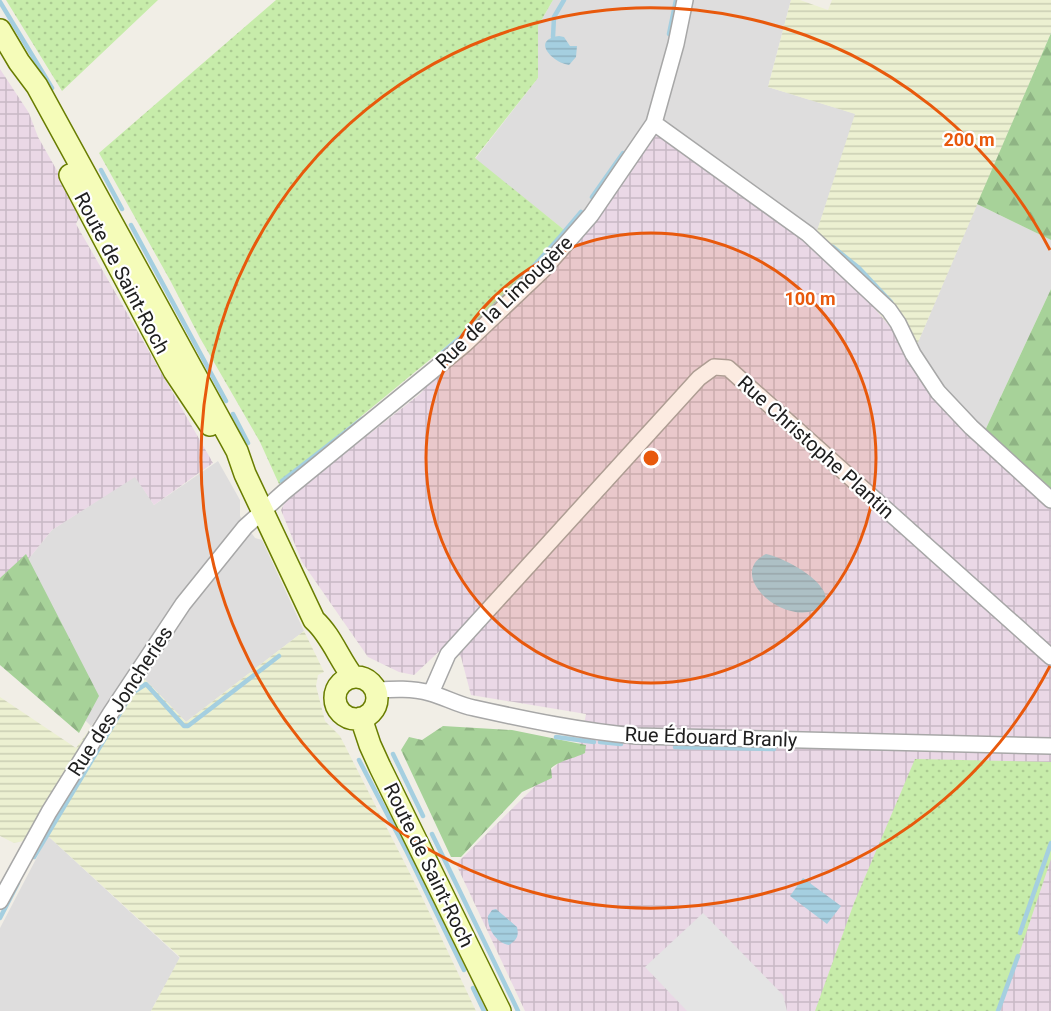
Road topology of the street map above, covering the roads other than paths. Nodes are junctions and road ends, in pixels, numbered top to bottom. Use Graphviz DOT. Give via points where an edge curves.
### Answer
graph roads {
  1 [pos="685,0"];
  2 [pos="0,30"];
  3 [pos="654,123"];
  4 [pos="1051,500"];
  5 [pos="261,513"];
  6 [pos="1051,657"];
  7 [pos="346,681"];
  8 [pos="376,690"];
  9 [pos="431,693"];
  10 [pos="361,718"];
  11 [pos="1051,746"];
  12 [pos="0,902"];
  13 [pos="501,1011"];
  1 -- 3 [label="street, Rue de la Limougère"];
  2 -- 5 [label="street, Route de Saint-Roch" via="37,86 129,250 233,443"];
  3 -- 4 [label="street" via="808,234 889,310 938,392"];
  3 -- 5 [label="street, Rue de la Limougère" via="591,215 543,270 464,345"];
  5 -- 7 [label="street, Route de Saint-Roch" via="314,620 343,663"];
  5 -- 12 [label="street, Rue des Joncheries" via="183,604 49,813"];
  6 -- 9 [label="street, Rue Christophe Plantin" via="728,368 714,367 699,378 448,654"];
  7 -- 8 [label="street" via="367,680"];
  7 -- 10 [label="street" via="335,700 337,707 347,717"];
  8 -- 9 [label="street, Rue Édouard Branly" via="399,688"];
  8 -- 10 [label="street" via="376,704 368,716"];
  9 -- 11 [label="street, Rue Édouard Branly" via="458,705 589,732"];
  10 -- 13 [label="street, Route de Saint-Roch" via="380,767"];
}
